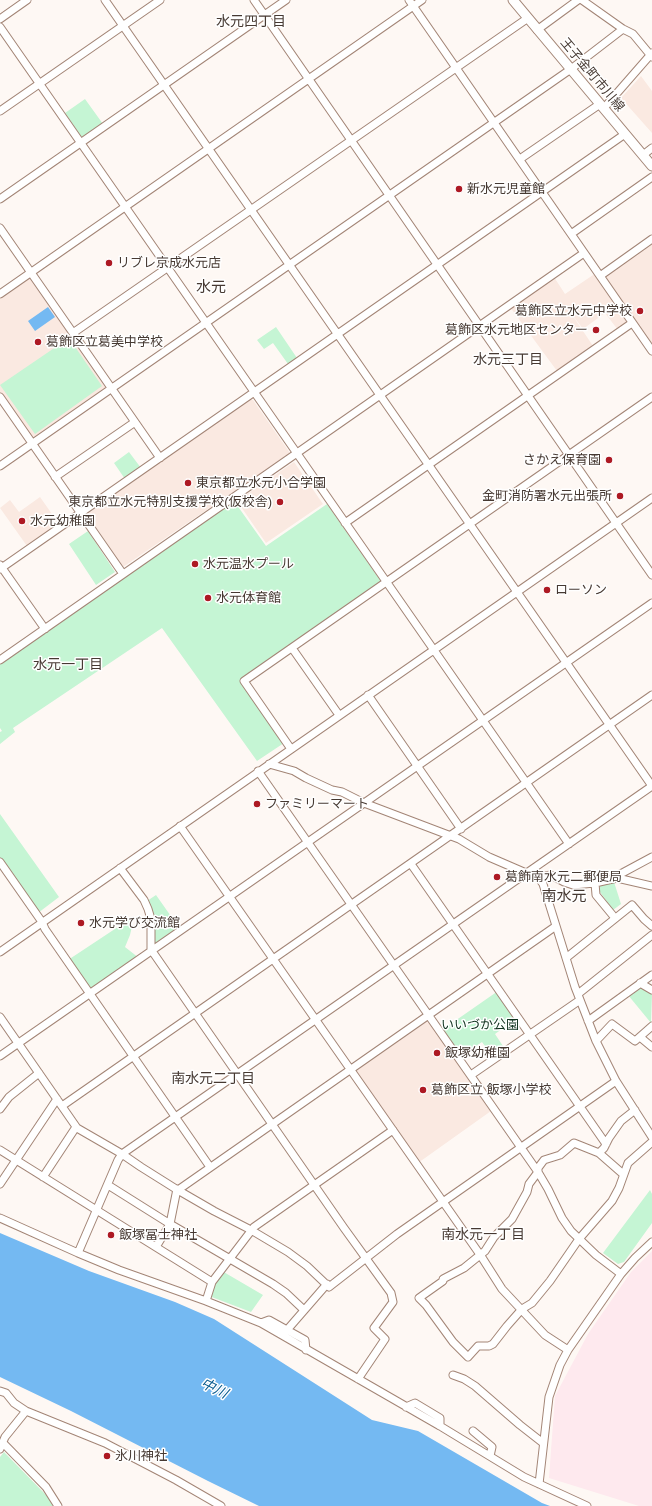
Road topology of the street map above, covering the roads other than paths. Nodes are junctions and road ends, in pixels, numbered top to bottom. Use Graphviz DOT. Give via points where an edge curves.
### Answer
graph roads {
  1 [pos="27,0"];
  2 [pos="105,0"];
  3 [pos="160,0"];
  4 [pos="254,0"];
  5 [pos="286,0"];
  6 [pos="422,0"];
  7 [pos="513,0"];
  8 [pos="578,0"];
  9 [pos="582,0"];
  10 [pos="411,3"];
  11 [pos="265,15"];
  12 [pos="528,18"];
  13 [pos="0,19"];
  14 [pos="123,26"];
  15 [pos="0,27"];
  16 [pos="623,29"];
  17 [pos="538,30"];
  18 [pos="652,55"];
  19 [pos="456,68"];
  20 [pos="571,69"];
  21 [pos="309,79"];
  22 [pos="39,84"];
  23 [pos="164,85"];
  24 [pos="602,106"];
  25 [pos="0,111"];
  26 [pos="494,122"];
  27 [pos="625,134"];
  28 [pos="352,140"];
  29 [pos="80,143"];
  30 [pos="208,148"];
  31 [pos="652,148"];
  32 [pos="643,155"];
  33 [pos="520,159"];
  34 [pos="652,166"];
  35 [pos="652,177"];
  36 [pos="542,192"];
  37 [pos="389,195"];
  38 [pos="0,199"];
  39 [pos="125,207"];
  40 [pos="251,210"];
  41 [pos="0,228"];
  42 [pos="571,234"];
  43 [pos="652,239"];
  44 [pos="584,253"];
  45 [pos="438,264"];
  46 [pos="289,265"];
  47 [pos="168,268"];
  48 [pos="31,272"];
  49 [pos="600,276"];
  50 [pos="0,294"];
  51 [pos="632,322"];
  52 [pos="206,323"];
  53 [pos="481,326"];
  54 [pos="73,333"];
  55 [pos="338,334"];
  56 [pos="652,351"];
  57 [pos="112,388"];
  58 [pos="254,392"];
  59 [pos="380,395"];
  60 [pos="528,395"];
  61 [pos="652,397"];
  62 [pos="0,398"];
  63 [pos="135,422"];
  64 [pos="32,444"];
  65 [pos="296,454"];
  66 [pos="569,454"];
  67 [pos="160,458"];
  68 [pos="428,465"];
  69 [pos="0,466"];
  70 [pos="55,477"];
  71 [pos="652,498"];
  72 [pos="80,513"];
  73 [pos="345,523"];
  74 [pos="616,523"];
  75 [pos="470,524"];
  76 [pos="1,568"];
  77 [pos="123,574"];
  78 [pos="652,575"];
  79 [pos="386,582"];
  80 [pos="517,592"];
  81 [pos="652,604"];
  82 [pos="45,628"];
  83 [pos="292,648"];
  84 [pos="433,650"];
  85 [pos="0,660"];
  86 [pos="566,663"];
  87 [pos="368,695"];
  88 [pos="652,695"];
  89 [pos="339,715"];
  90 [pos="484,721"];
  91 [pos="609,725"];
  92 [pos="291,749"];
  93 [pos="269,764"];
  94 [pos="417,767"];
  95 [pos="258,771"];
  96 [pos="527,783"];
  97 [pos="652,786"];
  98 [pos="364,803"];
  99 [pos="180,826"];
  100 [pos="461,829"];
  101 [pos="450,836"];
  102 [pos="308,843"];
  103 [pos="569,844"];
  104 [pos="652,857"];
  105 [pos="0,862"];
  106 [pos="411,864"];
  107 [pos="120,868"];
  108 [pos="526,874"];
  109 [pos="538,877"];
  110 [pos="609,880"];
  111 [pos="595,883"];
  112 [pos="651,886"];
  113 [pos="230,896"];
  114 [pos="352,905"];
  115 [pos="615,918"];
  116 [pos="42,922"];
  117 [pos="453,924"];
  118 [pos="556,926"];
  119 [pos="652,926"];
  120 [pos="652,935"];
  121 [pos="152,951"];
  122 [pos="0,952"];
  123 [pos="566,958"];
  124 [pos="274,959"];
  125 [pos="394,965"];
  126 [pos="488,974"];
  127 [pos="652,974"];
  128 [pos="640,983"];
  129 [pos="652,990"];
  130 [pos="90,994"];
  131 [pos="579,997"];
  132 [pos="196,1013"];
  133 [pos="428,1015"];
  134 [pos="0,1016"];
  135 [pos="316,1020"];
  136 [pos="588,1021"];
  137 [pos="652,1026"];
  138 [pos="530,1035"];
  139 [pos="640,1036"];
  140 [pos="596,1041"];
  141 [pos="18,1044"];
  142 [pos="652,1047"];
  143 [pos="0,1056"];
  144 [pos="133,1057"];
  145 [pos="351,1069"];
  146 [pos="39,1073"];
  147 [pos="238,1074"];
  148 [pos="471,1075"];
  149 [pos="616,1081"];
  150 [pos="56,1099"];
  151 [pos="62,1106"];
  152 [pos="580,1106"];
  153 [pos="0,1109"];
  154 [pos="636,1110"];
  155 [pos="176,1118"];
  156 [pos="272,1124"];
  157 [pos="76,1127"];
  158 [pos="393,1130"];
  159 [pos="652,1137"];
  160 [pos="652,1142"];
  161 [pos="606,1144"];
  162 [pos="521,1148"];
  163 [pos="0,1150"];
  164 [pos="599,1153"];
  165 [pos="122,1154"];
  166 [pos="17,1159"];
  167 [pos="210,1167"];
  168 [pos="538,1172"];
  169 [pos="623,1174"];
  170 [pos="44,1176"];
  171 [pos="0,1184"];
  172 [pos="108,1185"];
  173 [pos="314,1185"];
  174 [pos="178,1190"];
  175 [pos="443,1202"];
  176 [pos="97,1210"];
  177 [pos="0,1218"];
  178 [pos="170,1224"];
  179 [pos="251,1230"];
  180 [pos="579,1239"];
  181 [pos="652,1242"];
  182 [pos="156,1247"];
  183 [pos="78,1253"];
  184 [pos="481,1256"];
  185 [pos="365,1258"];
  186 [pos="229,1259"];
  187 [pos="621,1274"];
  188 [pos="212,1282"];
  189 [pos="328,1285"];
  190 [pos="206,1301"];
  191 [pos="304,1310"];
  192 [pos="522,1310"];
  193 [pos="261,1323"];
  194 [pos="287,1330"];
  195 [pos="306,1350"];
  196 [pos="568,1350"];
  197 [pos="453,1375"];
  198 [pos="358,1379"];
  199 [pos="0,1391"];
  200 [pos="26,1412"];
  201 [pos="473,1430"];
  202 [pos="543,1442"];
  203 [pos="2,1446"];
  204 [pos="490,1456"];
  205 [pos="539,1484"];
  206 [pos="212,1504"];
  207 [pos="58,1506"];
  208 [pos="220,1506"];
  209 [pos="587,1506"];
  1 -- 13 [label="street"];
  2 -- 14 [label="street"];
  3 -- 14 [label="street"];
  4 -- 11 [label="street"];
  5 -- 11 [label="street"];
  6 -- 10 [label="street"];
  7 -- 12 [label="main road, 王子金町市川線"];
  8 -- 17 [label="street"];
  9 -- 16 [label="street"];
  10 -- 19 [label="street"];
  10 -- 21 [label="street"];
  11 -- 21 [label="street"];
  11 -- 23 [label="street"];
  12 -- 17 [label="main road, 王子金町市川線"];
  12 -- 19 [label="street"];
  14 -- 22 [label="street"];
  14 -- 23 [label="street"];
  15 -- 22 [label="street"];
  16 -- 18 [label="street" via="633,34"];
  16 -- 20 [label="street"];
  17 -- 20 [label="main road, 王子金町市川線"];
  18 -- 24 [label="street"];
  19 -- 26 [label="street"];
  19 -- 28 [label="street"];
  20 -- 24 [label="main road, 王子金町市川線"];
  20 -- 26 [label="street"];
  21 -- 28 [label="street"];
  21 -- 30 [label="street"];
  22 -- 25 [label="street"];
  22 -- 29 [label="street"];
  23 -- 29 [label="street"];
  23 -- 30 [label="street"];
  24 -- 27 [label="main road, 王子金町市川線"];
  24 -- 33 [label="street"];
  26 -- 33 [label="street"];
  26 -- 37 [label="street"];
  27 -- 32 [label="main road, 王子金町市川線"];
  27 -- 36 [label="street"];
  28 -- 37 [label="street"];
  28 -- 40 [label="street"];
  29 -- 38 [label="street"];
  29 -- 39 [label="street"];
  30 -- 39 [label="street"];
  30 -- 40 [label="street"];
  31 -- 32 [label="street"];
  32 -- 34 [label="main road, 王子金町市川線"];
  33 -- 36 [label="street"];
  35 -- 42 [label="street"];
  36 -- 42 [label="street"];
  36 -- 45 [label="street"];
  37 -- 45 [label="street"];
  37 -- 46 [label="street"];
  39 -- 47 [label="street"];
  39 -- 48 [label="street"];
  40 -- 46 [label="street"];
  40 -- 47 [label="street"];
  41 -- 48 [label="street"];
  42 -- 44 [label="street"];
  43 -- 49 [label="street"];
  44 -- 49 [label="street"];
  44 -- 53 [label="street"];
  45 -- 53 [label="street"];
  45 -- 55 [label="street"];
  46 -- 52 [label="street"];
  46 -- 55 [label="street"];
  47 -- 52 [label="street"];
  47 -- 54 [label="street"];
  48 -- 50 [label="street"];
  48 -- 54 [label="street"];
  49 -- 51 [label="street"];
  51 -- 56 [label="street"];
  51 -- 60 [label="street"];
  52 -- 57 [label="street"];
  52 -- 58 [label="street"];
  53 -- 59 [label="street"];
  53 -- 60 [label="street"];
  54 -- 57 [label="street"];
  55 -- 58 [label="street"];
  55 -- 59 [label="street"];
  57 -- 63 [label="street"];
  57 -- 64 [label="street"];
  58 -- 65 [label="street"];
  58 -- 67 [label="street"];
  59 -- 65 [label="street"];
  59 -- 68 [label="street"];
  60 -- 66 [label="street"];
  60 -- 68 [label="street"];
  61 -- 66 [label="street"];
  62 -- 64 [label="street"];
  63 -- 67 [label="street"];
  63 -- 70 [label="street"];
  64 -- 69 [label="street"];
  64 -- 70 [label="street"];
  65 -- 73 [label="street"];
  65 -- 77 [label="street"];
  66 -- 74 [label="street"];
  66 -- 75 [label="street"];
  67 -- 72 [label="street"];
  68 -- 73 [label="street"];
  68 -- 75 [label="street"];
  70 -- 72 [label="street"];
  71 -- 74 [label="street"];
  72 -- 76 [label="street"];
  72 -- 77 [label="street"];
  73 -- 79 [label="street"];
  74 -- 78 [label="street"];
  74 -- 80 [label="street"];
  75 -- 79 [label="street"];
  75 -- 80 [label="street"];
  76 -- 82 [label="street"];
  77 -- 82 [label="street"];
  79 -- 83 [label="street"];
  79 -- 84 [label="street"];
  80 -- 84 [label="street"];
  80 -- 86 [label="street"];
  81 -- 86 [label="street"];
  82 -- 85 [label="street"];
  83 -- 89 [label="street"];
  83 -- 92 [label="street" via="244,681"];
  84 -- 87 [label="street"];
  84 -- 90 [label="street"];
  86 -- 90 [label="street"];
  86 -- 91 [label="street"];
  87 -- 89 [label="street"];
  87 -- 94 [label="street"];
  88 -- 91 [label="street"];
  89 -- 92 [label="street"];
  90 -- 94 [label="street"];
  90 -- 96 [label="street"];
  91 -- 96 [label="street"];
  91 -- 97 [label="street"];
  92 -- 93 [label="street"];
  93 -- 95 [label="street"];
  93 -- 98 [label="street" via="294,771 312,782"];
  94 -- 98 [label="street"];
  94 -- 100 [label="street"];
  95 -- 99 [label="street"];
  95 -- 102 [label="street"];
  96 -- 100 [label="street"];
  96 -- 103 [label="street"];
  97 -- 103 [label="street"];
  98 -- 101 [label="street"];
  98 -- 102 [label="street"];
  99 -- 107 [label="street"];
  99 -- 113 [label="street"];
  100 -- 101 [label="street"];
  101 -- 106 [label="street"];
  101 -- 108 [label="street"];
  102 -- 113 [label="street"];
  102 -- 114 [label="street"];
  103 -- 108 [label="street"];
  104 -- 110 [label="street"];
  105 -- 116 [label="street"];
  106 -- 114 [label="street"];
  106 -- 117 [label="street"];
  107 -- 116 [label="street"];
  107 -- 121 [label="street" via="148,908 151,918"];
  108 -- 109 [label="street"];
  108 -- 117 [label="street"];
  109 -- 111 [label="street" via="551,874 573,884"];
  109 -- 118 [label="street" via="543,884"];
  110 -- 111 [label="street"];
  110 -- 112 [label="street" via="617,878"];
  111 -- 115 [label="street" via="596,895"];
  113 -- 121 [label="street"];
  113 -- 124 [label="street"];
  114 -- 124 [label="street"];
  114 -- 125 [label="street"];
  115 -- 119 [label="street" via="632,905"];
  115 -- 123 [label="street"];
  116 -- 122 [label="street"];
  116 -- 130 [label="street"];
  117 -- 125 [label="street"];
  117 -- 126 [label="street"];
  118 -- 123 [label="street"];
  118 -- 126 [label="street"];
  120 -- 131 [label="street"];
  121 -- 130 [label="street"];
  121 -- 132 [label="street"];
  123 -- 131 [label="street"];
  124 -- 132 [label="street"];
  124 -- 135 [label="street"];
  125 -- 133 [label="street"];
  125 -- 135 [label="street"];
  126 -- 133 [label="street"];
  126 -- 138 [label="street"];
  127 -- 128 [label="street"];
  128 -- 129 [label="street"];
  128 -- 136 [label="street"];
  130 -- 141 [label="street"];
  130 -- 144 [label="street"];
  131 -- 136 [label="street"];
  131 -- 138 [label="street"];
  132 -- 144 [label="street"];
  132 -- 147 [label="street"];
  133 -- 145 [label="street"];
  133 -- 148 [label="street"];
  134 -- 141 [label="street"];
  135 -- 145 [label="street"];
  135 -- 147 [label="street"];
  136 -- 140 [label="street"];
  137 -- 139 [label="street"];
  138 -- 148 [label="street"];
  138 -- 152 [label="street"];
  139 -- 140 [label="street" via="634,1041 612,1024"];
  139 -- 142 [label="street"];
  140 -- 149 [label="street"];
  141 -- 143 [label="street"];
  141 -- 146 [label="street"];
  144 -- 151 [label="street"];
  144 -- 155 [label="street"];
  145 -- 156 [label="street"];
  145 -- 158 [label="street"];
  146 -- 150 [label="street"];
  146 -- 153 [label="street" via="9,1097"];
  147 -- 155 [label="street"];
  147 -- 156 [label="street"];
  148 -- 162 [label="street"];
  149 -- 152 [label="street"];
  149 -- 154 [label="street"];
  150 -- 151 [label="street"];
  150 -- 166 [label="street"];
  151 -- 157 [label="street"];
  152 -- 161 [label="street"];
  152 -- 162 [label="street"];
  154 -- 159 [label="street"];
  154 -- 161 [label="street" via="621,1121"];
  155 -- 165 [label="street"];
  155 -- 167 [label="street"];
  156 -- 167 [label="street"];
  156 -- 173 [label="street"];
  157 -- 165 [label="street"];
  157 -- 170 [label="street"];
  158 -- 173 [label="street"];
  158 -- 175 [label="street"];
  160 -- 169 [label="street" via="628,1163"];
  161 -- 164 [label="street"];
  162 -- 168 [label="street"];
  162 -- 175 [label="street"];
  163 -- 166 [label="street"];
  164 -- 168 [label="street" via="574,1143 560,1155 544,1160"];
  164 -- 169 [label="street"];
  165 -- 172 [label="street"];
  165 -- 174 [label="street"];
  166 -- 170 [label="street"];
  166 -- 171 [label="street"];
  167 -- 174 [label="street"];
  168 -- 180 [label="street" via="562,1218"];
  168 -- 184 [label="street" via="529,1184 525,1197 512,1219 494,1237"];
  169 -- 180 [label="street" via="612,1201"];
  170 -- 176 [label="street"];
  172 -- 176 [label="street"];
  172 -- 178 [label="street"];
  173 -- 179 [label="street"];
  173 -- 185 [label="street"];
  174 -- 178 [label="street"];
  174 -- 179 [label="street"];
  175 -- 184 [label="street"];
  175 -- 185 [label="street"];
  176 -- 182 [label="street"];
  176 -- 183 [label="street"];
  177 -- 183 [label="street"];
  178 -- 182 [label="street"];
  178 -- 186 [label="street"];
  179 -- 186 [label="street"];
  179 -- 189 [label="street" via="302,1262"];
  180 -- 187 [label="street"];
  180 -- 192 [label="street" via="550,1281 532,1303"];
  181 -- 187 [label="street"];
  182 -- 188 [label="street"];
  183 -- 190 [label="street"];
  184 -- 192 [label="street" via="502,1289"];
  184 -- 192 [label="street" via="419,1298 446,1334 468,1357 478,1346 493,1344"];
  185 -- 189 [label="street"];
  185 -- 198 [label="street" via="391,1293 393,1302 374,1328 385,1339"];
  186 -- 188 [label="street"];
  186 -- 191 [label="street" via="286,1293"];
  187 -- 196 [label="street"];
  188 -- 190 [label="street"];
  189 -- 191 [label="street"];
  190 -- 193 [label="street"];
  191 -- 194 [label="street"];
  192 -- 196 [label="street" via="545,1334"];
  193 -- 194 [label="street" via="269,1320"];
  193 -- 195 [label="street"];
  194 -- 195 [label="street" via="305,1340"];
  195 -- 198 [label="street"];
  196 -- 202 [label="street" via="549,1397"];
  197 -- 202 [label="street" via="475,1386"];
  198 -- 204 [label="street"];
  199 -- 200 [label="street"];
  200 -- 203 [label="street" via="5,1437"];
  200 -- 206 [label="street" via="117,1449 170,1477"];
  201 -- 204 [label="street" via="492,1447"];
  202 -- 205 [label="street"];
  203 -- 207 [label="street" via="46,1487"];
  204 -- 205 [label="street"];
  205 -- 209 [label="street"];
  206 -- 208 [label="street"];
}
